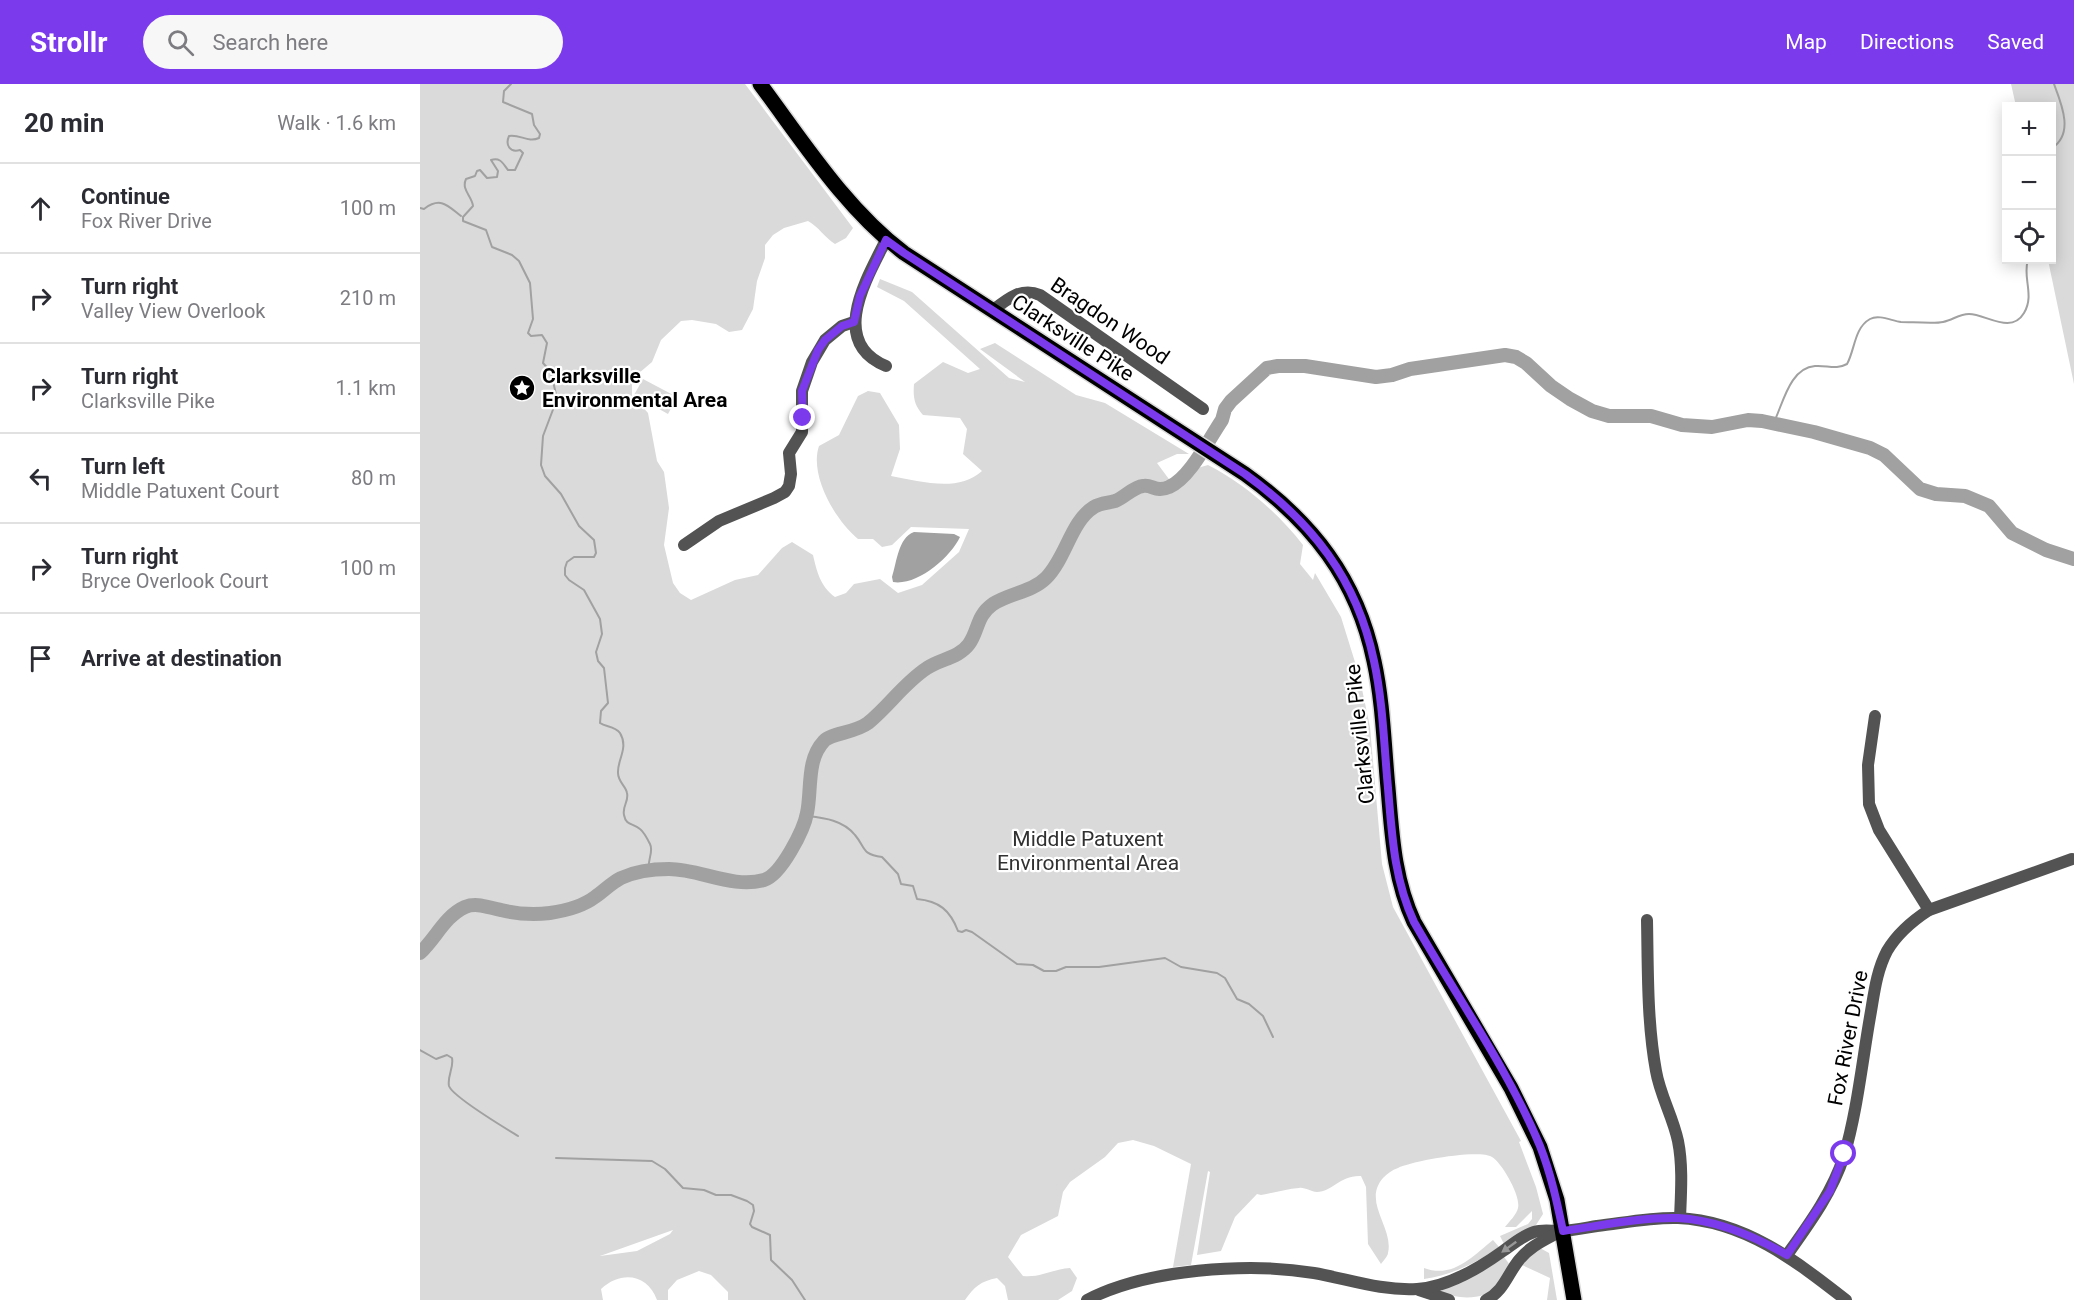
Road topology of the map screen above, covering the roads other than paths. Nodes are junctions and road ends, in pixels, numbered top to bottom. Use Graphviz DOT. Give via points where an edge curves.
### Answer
graph roads {
  1 [pos="759,84"];
  2 [pos="886,240"];
  3 [pos="992,311"];
  4 [pos="854,322"];
  5 [pos="886,366"];
  6 [pos="1203,409"];
  7 [pos="684,545"];
  8 [pos="1875,716"];
  9 [pos="2072,859"];
  10 [pos="1929,910"];
  11 [pos="1647,920"];
  12 [pos="1680,1218"];
  13 [pos="1563,1231"];
  14 [pos="1787,1255"];
  15 [pos="1418,1289"];
  16 [pos="1087,1300"];
  17 [pos="1449,1300"];
  18 [pos="1486,1300"];
  19 [pos="1574,1300"];
  20 [pos="1846,1300"];
  1 -- 2 [label="main road, Clarksville Pike" via="832,181"];
  2 -- 3 [label="main road, Clarksville Pike"];
  2 -- 4 [label="street" via="860,296"];
  3 -- 6 [label="street, Bragdon Wood" via="1012,296 1035,293"];
  3 -- 13 [label="main road, Clarksville Pike" via="1270,492 1303,522 1337,568 1358,609 1377,678 1395,868 1405,904 1533,1131 1552,1182"];
  4 -- 5 [label="street" via="865,353"];
  4 -- 7 [label="street" via="825,340 812,362 802,391 802,432 789,453 792,474 785,492 719,521"];
  8 -- 10 [label="street" via="1868,765 1869,804 1879,830"];
  9 -- 10 [label="street, Fox River Drive"];
  10 -- 14 [label="street, Fox River Drive" via="1896,937 1882,962 1842,1162 1830,1191"];
  11 -- 12 [label="street" via="1654,1057 1680,1153"];
  12 -- 13 [label="street"];
  12 -- 14 [label="street" via="1729,1227"];
  13 -- 15 [label="street, one-way" via="1534,1232 1466,1275"];
  13 -- 18 [label="street" via="1531,1248 1516,1263 1499,1292"];
  13 -- 19 [label="main road, Clarksville Pike"];
  14 -- 20 [label="street"];
  15 -- 16 [label="street" via="1382,1288 1294,1270 1236,1269 1145,1280"];
  15 -- 17 [label="street"];
}
